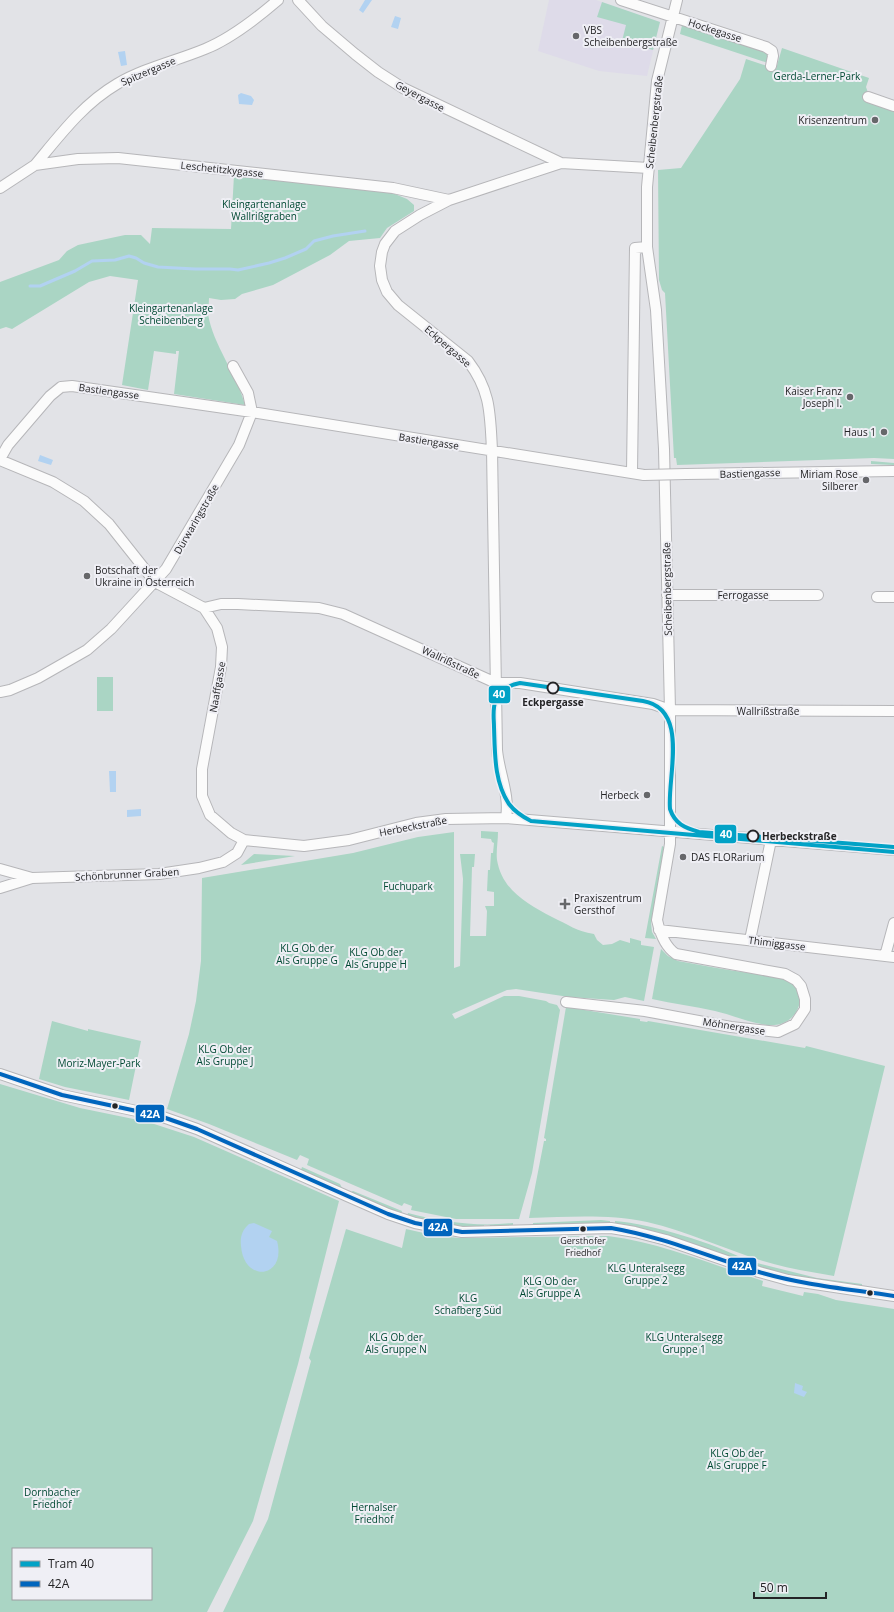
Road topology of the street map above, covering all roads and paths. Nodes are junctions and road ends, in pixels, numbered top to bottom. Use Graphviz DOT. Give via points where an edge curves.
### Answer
graph roads {
  1 [pos="278,0"];
  2 [pos="298,0"];
  3 [pos="621,0"];
  4 [pos="677,0"];
  5 [pos="673,16"];
  6 [pos="770,66"];
  7 [pos="868,97"];
  8 [pos="894,106"];
  9 [pos="561,163"];
  10 [pos="36,165"];
  11 [pos="649,168"];
  12 [pos="0,188"];
  13 [pos="449,200"];
  14 [pos="647,247"];
  15 [pos="233,366"];
  16 [pos="252,412"];
  17 [pos="492,450"];
  18 [pos="0,460"];
  19 [pos="894,471"];
  20 [pos="632,472"];
  21 [pos="155,582"];
  22 [pos="667,595"];
  23 [pos="818,595"];
  24 [pos="877,597"];
  25 [pos="894,597"];
  26 [pos="204,608"];
  27 [pos="496,683"];
  28 [pos="0,692"];
  29 [pos="670,710"];
  30 [pos="894,712"];
  31 [pos="506,818"];
  32 [pos="671,831"];
  33 [pos="244,840"];
  34 [pos="772,840"];
  35 [pos="894,850"];
  36 [pos="0,869"];
  37 [pos="32,878"];
  38 [pos="0,888"];
  39 [pos="894,923"];
  40 [pos="659,930"];
  41 [pos="750,940"];
  42 [pos="889,957"];
  43 [pos="566,1002"];
  44 [pos="0,1074"];
  45 [pos="894,1296"];
  1 -- 10 [label="street, Spitzergasse" via="240,29 206,48 146,70 104,92 79,113"];
  2 -- 9 [label="street, Geyergasse" via="322,26 355,54 403,88"];
  3 -- 5 [label="street, Hockegasse"];
  4 -- 5 [label="street, Scheibenbergstraße"];
  5 -- 6 [label="street, Hockegasse" via="766,47 772,51"];
  5 -- 11 [label="street, Scheibenbergstraße" via="657,80"];
  7 -- 8 [label="street"];
  9 -- 11 [label="street, Eckpergasse"];
  9 -- 13 [label="street, Eckpergasse"];
  10 -- 12 [label="street, Leschetitzkygasse"];
  10 -- 13 [label="street, Leschetitzkygasse" via="90,158 133,159 392,188"];
  11 -- 14 [label="street, Scheibenbergstraße"];
  13 -- 17 [label="street, Eckpergasse" via="395,231 382,252 380,273 387,292 398,305 468,361 476,371 490,410"];
  14 -- 20 [label="street" via="636,248"];
  14 -- 22 [label="street, Scheibenbergstraße" via="657,326 664,450"];
  15 -- 16 [label="street" via="248,393"];
  16 -- 17 [label="street, Bastiengasse"];
  16 -- 18 [label="street, Bastiengasse" via="61,387 17,432"];
  16 -- 21 [label="street, Dürwaringstraße" via="239,446 166,569"];
  17 -- 20 [label="street, Bastiengasse"];
  17 -- 27 [label="street, Eckpergasse"];
  18 -- 21 [label="street, Naaffgasse" via="53,482 84,501 109,524"];
  19 -- 20 [label="street, Bastiengasse, bridge" via="686,474"];
  21 -- 26 [label="street, Naaffgasse"];
  21 -- 28 [label="street, Dürwaringstraße" via="111,629 87,650 38,678"];
  22 -- 23 [label="street, Ferrogasse"];
  22 -- 29 [label="street, Scheibenbergstraße"];
  24 -- 25 [label="street"];
  26 -- 27 [label="street, Wallrißstraße" via="221,604 261,605 319,608 343,614"];
  26 -- 33 [label="street, Naaffgasse" via="217,628 222,647 221,667 202,770 202,796 210,815 231,833"];
  27 -- 29 [label="street, Wallrißstraße" via="520,683 653,704"];
  27 -- 31 [label="street, Eckpergasse" via="498,764 508,806"];
  29 -- 30 [label="street, Wallrißstraße"];
  29 -- 32 [label="street, Scheibenbergstraße"];
  31 -- 32 [label="street, Herbeckstraße"];
  31 -- 33 [label="street, Herbeckstraße" via="446,819 416,823 349,840 304,846"];
  32 -- 34 [label="street, Herbeckstraße"];
  32 -- 40 [label="street, Scheibenbergstraße" via="657,920"];
  33 -- 37 [label="street, Schönbrunner Graben" via="237,854 228,860 199,868 133,876"];
  34 -- 35 [label="street, Herbeckstraße"];
  34 -- 41 [label="street"];
  36 -- 37 [label="street, Schönbrunner Graben"];
  37 -- 38 [label="street"];
  39 -- 42 [label="street"];
  40 -- 41 [label="street, Thimiggasse"];
  40 -- 43 [label="street, Möhnergasse" via="667,946 676,954 791,977 803,991 805,1009 802,1016 795,1024 778,1032 731,1027 645,1011"];
  41 -- 42 [label="street, Thimiggasse"];
  44 -- 45 [label="street" via="62,1095 160,1116 197,1129 388,1214 414,1223 462,1232 611,1228 666,1240 788,1280"];
}
